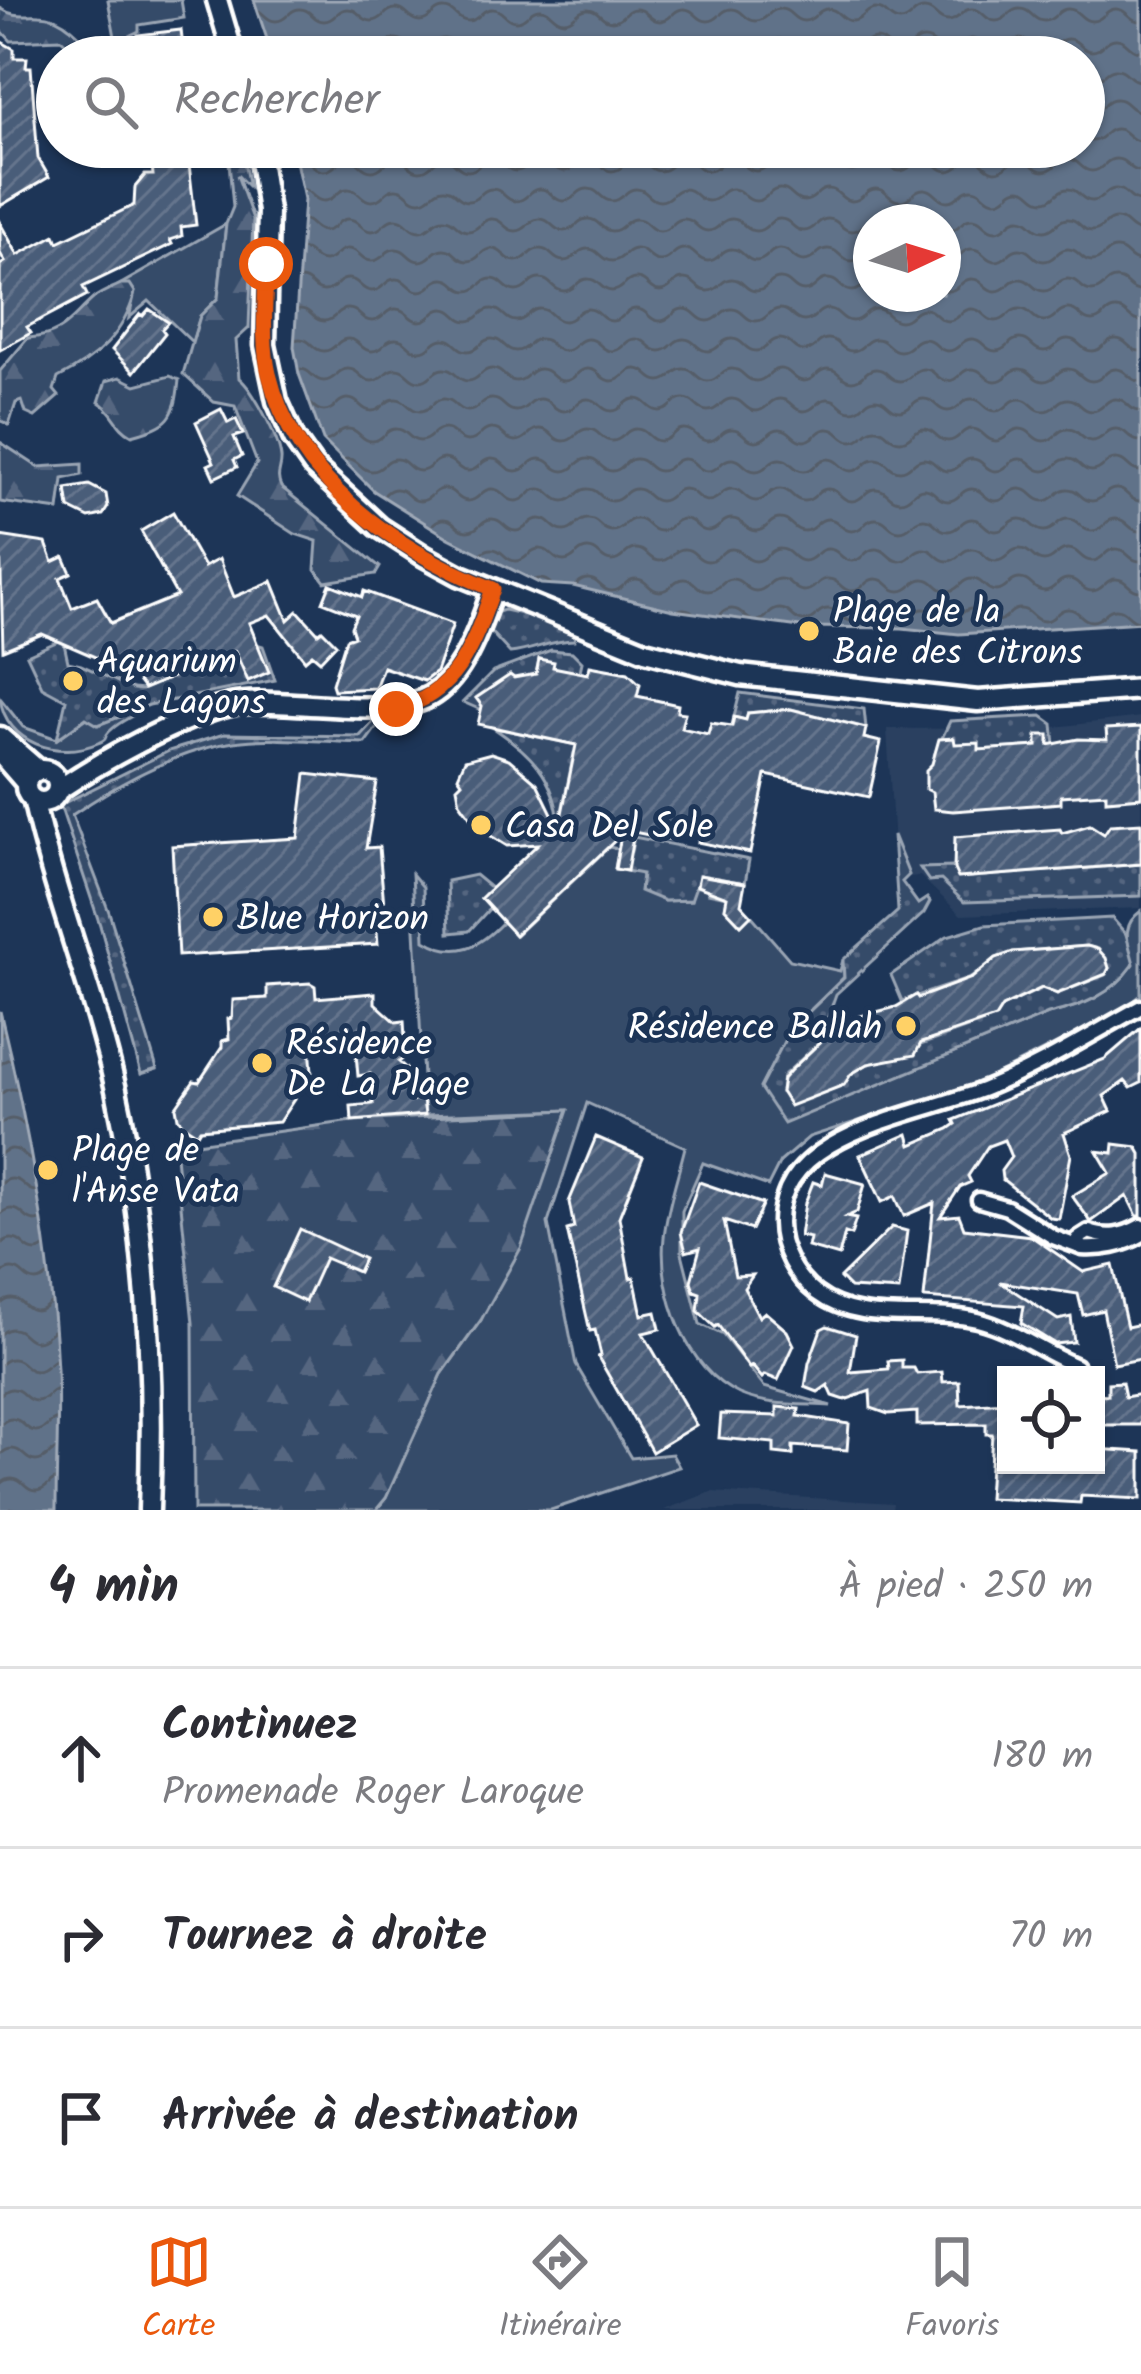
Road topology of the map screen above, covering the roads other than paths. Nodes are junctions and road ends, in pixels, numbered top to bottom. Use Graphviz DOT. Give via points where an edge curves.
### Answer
graph roads {
  1 [pos="217,0"];
  2 [pos="228,36"];
  3 [pos="261,168"];
  4 [pos="493,589"];
  5 [pos="1141,689"];
  6 [pos="0,737"];
  7 [pos="0,753"];
  8 [pos="100,762"];
  9 [pos="36,781"];
  10 [pos="56,794"];
  11 [pos="56,880"];
  12 [pos="1141,1007"];
  13 [pos="979,1199"];
  14 [pos="1141,1226"];
  15 [pos="1141,1235"];
  16 [pos="1082,1249"];
  17 [pos="1076,1366"];
  18 [pos="149,1510"];
  1 -- 2 [label="main road"];
  3 -- 4 [label="main road" via="268,370 294,439 379,527"];
  4 -- 5 [label="main road" via="645,651 740,676 978,701"];
  4 -- 8 [label="main road" via="457,670 420,703 229,706"];
  6 -- 9 [label="main road"];
  7 -- 9 [label="main road"];
  8 -- 9 [label="main road"];
  8 -- 10 [label="main road"];
  9 -- 10 [label="main road" via="46,802"];
  9 -- 11 [label="main road"];
  10 -- 11 [label="main road"];
  11 -- 18 [label="main road" via="115,1087 133,1186 148,1342"];
  12 -- 17 [label="street" via="987,1088 826,1145 794,1173 780,1204 780,1242 818,1295 880,1316 978,1320"];
  13 -- 16 [label="street"];
  14 -- 16 [label="street" via="1104,1238 1089,1232 1078,1239"];
  15 -- 16 [label="street"];
}
